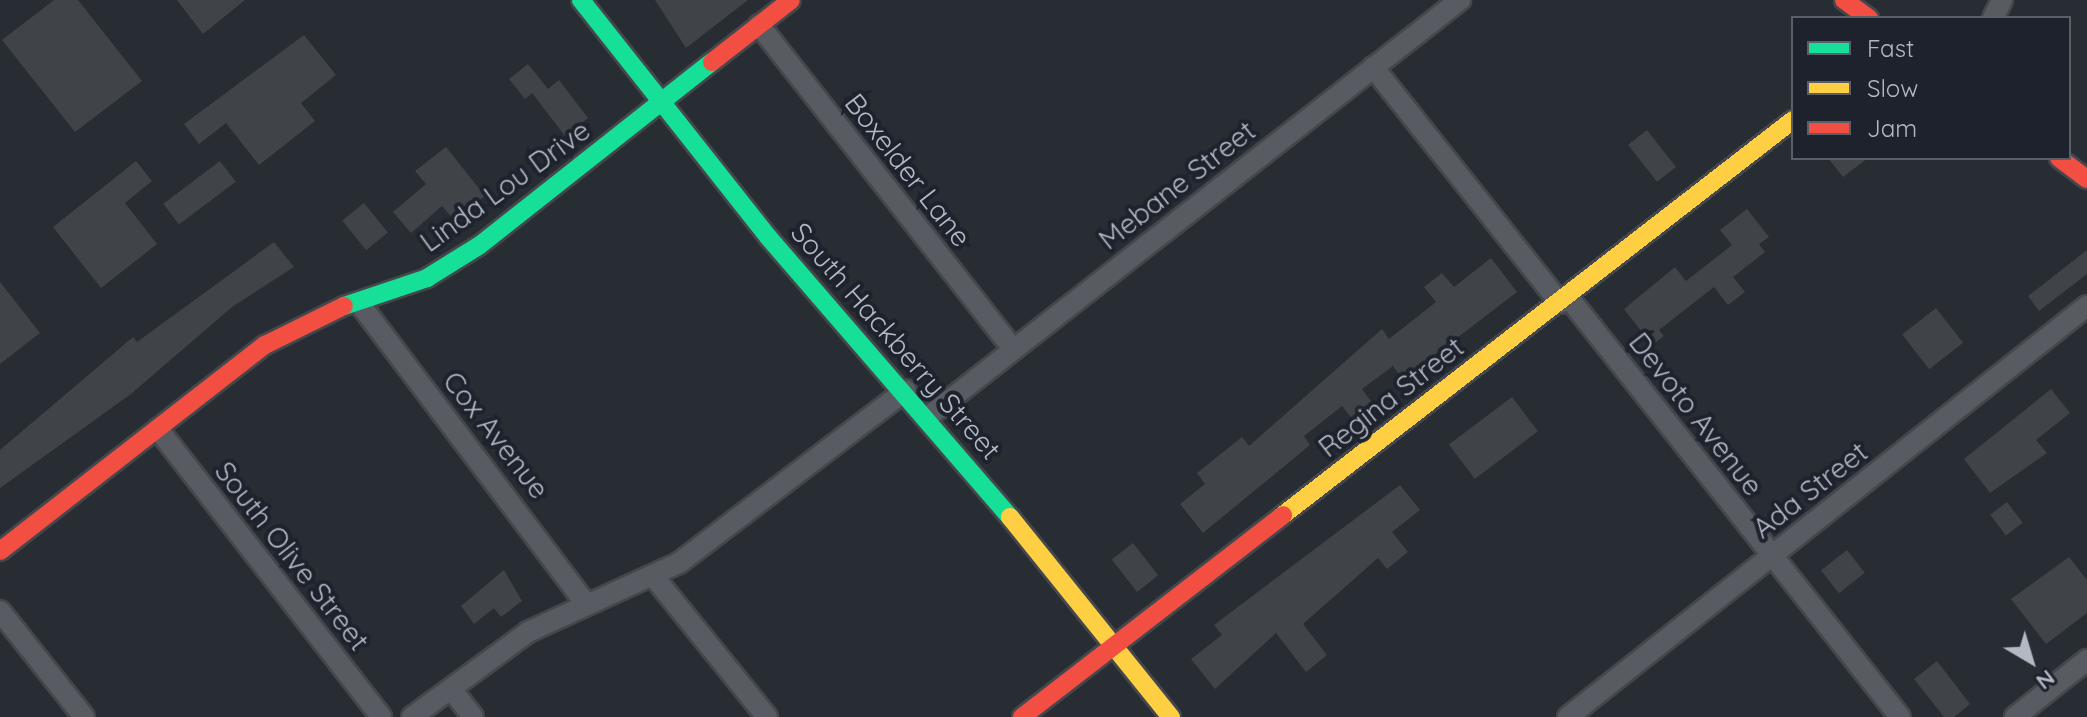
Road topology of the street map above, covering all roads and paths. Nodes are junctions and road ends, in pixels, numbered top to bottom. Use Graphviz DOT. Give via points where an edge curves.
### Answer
graph roads {
  1 [pos="581,0"];
  2 [pos="791,0"];
  3 [pos="1460,0"];
  4 [pos="1844,0"];
  5 [pos="1866,16"];
  6 [pos="759,25"];
  7 [pos="1373,67"];
  8 [pos="661,103"];
  9 [pos="1791,122"];
  10 [pos="2062,160"];
  11 [pos="2087,179"];
  12 [pos="1564,300"];
  13 [pos="360,304"];
  14 [pos="2087,306"];
  15 [pos="1013,349"];
  16 [pos="906,390"];
  17 [pos="929,416"];
  18 [pos="158,429"];
  19 [pos="0,551"];
  20 [pos="1773,555"];
  21 [pos="654,577"];
  22 [pos="585,603"];
  23 [pos="0,611"];
  24 [pos="1115,645"];
  25 [pos="2087,660"];
  26 [pos="452,690"];
  27 [pos="84,717"];
  28 [pos="381,717"];
  29 [pos="412,717"];
  30 [pos="473,717"];
  31 [pos="767,717"];
  32 [pos="1022,717"];
  33 [pos="1171,717"];
  34 [pos="1568,717"];
  35 [pos="1900,717"];
  36 [pos="2015,717"];
  1 -- 8 [label="street, South Hackberry Street"];
  2 -- 6 [label="street, Linda Lou Drive"];
  3 -- 7 [label="street, Mebane Street"];
  4 -- 5 [label="street"];
  6 -- 8 [label="street, Linda Lou Drive"];
  6 -- 15 [label="street, Boxelder Lane"];
  7 -- 12 [label="street, Devoto Avenue"];
  7 -- 15 [label="street, Mebane Street"];
  8 -- 13 [label="street, Linda Lou Drive" via="455,262"];
  8 -- 16 [label="street, South Hackberry Street" via="769,238"];
  9 -- 12 [label="street, Regina Street"];
  10 -- 11 [label="street"];
  12 -- 20 [label="street, Devoto Avenue"];
  12 -- 24 [label="street, Regina Street"];
  13 -- 18 [label="street, Linda Lou Drive" via="324,313 265,345"];
  13 -- 22 [label="street, Cox Avenue"];
  14 -- 20 [label="street, Ada Street"];
  15 -- 17 [label="street, Mebane Street"];
  16 -- 17 [label="street, South Hackberry Street"];
  16 -- 21 [label="street"];
  17 -- 24 [label="street, South Hackberry Street"];
  18 -- 19 [label="street, Linda Lou Drive"];
  18 -- 28 [label="street, South Olive Street"];
  20 -- 34 [label="street, Ada Street"];
  20 -- 35 [label="street, Devoto Avenue"];
  21 -- 22 [label="street"];
  21 -- 31 [label="street"];
  22 -- 26 [label="street" via="528,632"];
  23 -- 27 [label="street"];
  24 -- 32 [label="street, Regina Street"];
  24 -- 33 [label="street, South Hackberry Street"];
  25 -- 36 [label="street"];
  26 -- 29 [label="street"];
  26 -- 30 [label="street"];
}
